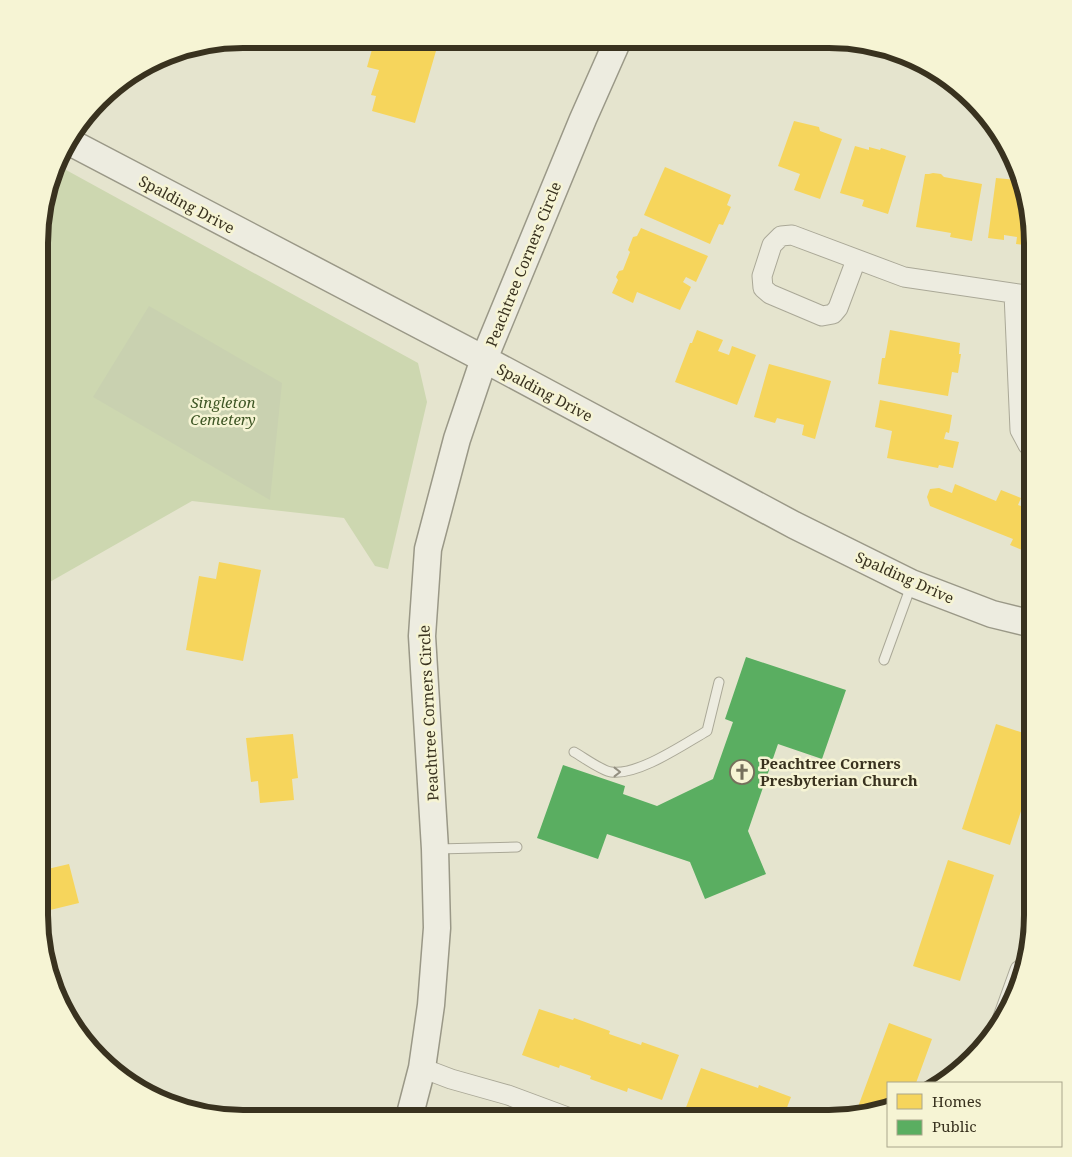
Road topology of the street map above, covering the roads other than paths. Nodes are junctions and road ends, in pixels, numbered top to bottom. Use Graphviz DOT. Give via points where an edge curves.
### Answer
graph roads {
  1 [pos="614,48"];
  2 [pos="74,144"];
  3 [pos="856,260"];
  4 [pos="1014,294"];
  5 [pos="1024,295"];
  6 [pos="484,359"];
  7 [pos="1024,438"];
  8 [pos="912,583"];
  9 [pos="1024,622"];
  10 [pos="884,660"];
  11 [pos="719,682"];
  12 [pos="574,752"];
  13 [pos="517,846"];
  14 [pos="435,849"];
  15 [pos="422,1068"];
  16 [pos="411,1110"];
  17 [pos="548,1110"];
  1 -- 6 [label="street, Peachtree Corners Circle"];
  2 -- 6 [label="street, Spalding Drive"];
  3 -- 3 [label="street" via="792,235 781,236 772,245 762,276 763,288 822,316 833,314"];
  3 -- 4 [label="street" via="904,277"];
  4 -- 5 [label="street"];
  4 -- 7 [label="street" via="1020,430"];
  6 -- 8 [label="street, Spalding Drive" via="794,525"];
  6 -- 14 [label="street, Peachtree Corners Circle" via="457,439 428,550 422,636"];
  8 -- 9 [label="street, Spalding Drive" via="992,614"];
  8 -- 10 [label="lane"];
  12 -- 11 [label="lane, one-way" via="610,772 632,771 707,731"];
  13 -- 14 [label="lane"];
  14 -- 15 [label="street, Peachtree Corners Circle" via="437,928"];
  15 -- 16 [label="street, Peachtree Corners Circle"];
  15 -- 17 [label="street"];
}
